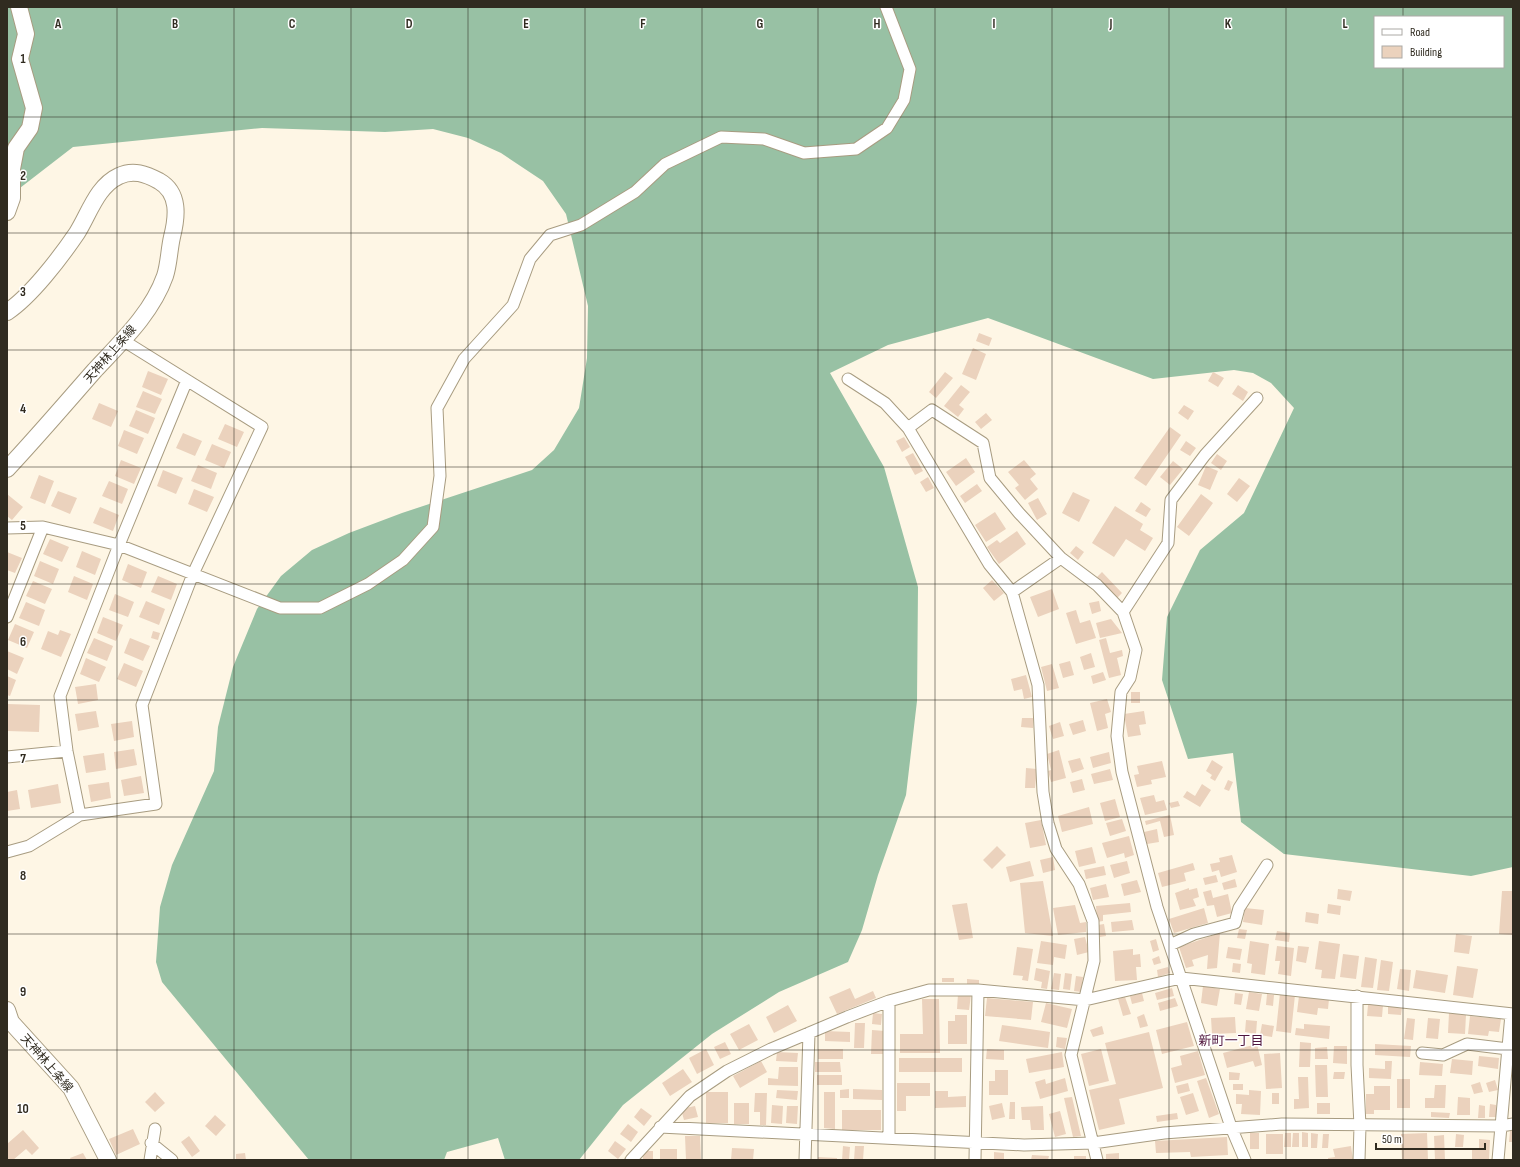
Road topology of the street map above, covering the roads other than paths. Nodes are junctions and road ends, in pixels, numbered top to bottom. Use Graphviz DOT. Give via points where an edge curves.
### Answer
graph roads {
  1 [pos="20,7"];
  2 [pos="886,7"];
  3 [pos="7,212"];
  4 [pos="7,312"];
  5 [pos="124,341"];
  6 [pos="848,379"];
  7 [pos="187,380"];
  8 [pos="1257,398"];
  9 [pos="908,428"];
  10 [pos="7,469"];
  11 [pos="7,528"];
  12 [pos="43,528"];
  13 [pos="119,545"];
  14 [pos="1061,558"];
  15 [pos="193,574"];
  16 [pos="1012,592"];
  17 [pos="1123,612"];
  18 [pos="7,617"];
  19 [pos="67,751"];
  20 [pos="7,756"];
  21 [pos="80,815"];
  22 [pos="7,852"];
  23 [pos="1267,864"];
  24 [pos="1170,945"];
  25 [pos="1181,978"];
  26 [pos="978,990"];
  27 [pos="1357,996"];
  28 [pos="1084,1000"];
  29 [pos="889,1001"];
  30 [pos="1512,1014"];
  31 [pos="8,1019"];
  32 [pos="809,1033"];
  33 [pos="1508,1049"];
  34 [pos="1422,1053"];
  35 [pos="1513,1124"];
  36 [pos="1360,1126"];
  37 [pos="1501,1126"];
  38 [pos="660,1127"];
  39 [pos="1231,1127"];
  40 [pos="154,1129"];
  41 [pos="806,1134"];
  42 [pos="889,1137"];
  43 [pos="975,1142"];
  44 [pos="151,1143"];
  45 [pos="1093,1143"];
  46 [pos="108,1160"];
  47 [pos="150,1160"];
  48 [pos="172,1160"];
  49 [pos="631,1160"];
  50 [pos="805,1160"];
  51 [pos="975,1160"];
  52 [pos="1097,1160"];
  53 [pos="1245,1160"];
  54 [pos="1359,1160"];
  55 [pos="1498,1160"];
  1 -- 3 [label="main road" via="26,34 20,59 34,108 30,128 16,148 12,169 12,198"];
  2 -- 15 [label="street" via="910,69 904,100 887,128 856,149 804,153 764,139 721,137 665,164 636,192 581,225 550,235 530,259 513,305 464,359 437,408 440,476 433,527 403,560 368,584 320,608 280,608"];
  4 -- 5 [label="main road, 天神林上条線" via="19,304 77,233 96,199 111,181 120,175 136,172 166,185 175,198 176,224 165,276 150,304"];
  5 -- 7 [label="street"];
  5 -- 10 [label="main road, 天神林上条線"];
  6 -- 9 [label="street" via="885,403"];
  7 -- 13 [label="street"];
  7 -- 15 [label="street" via="262,427"];
  8 -- 17 [label="street" via="1205,455 1171,500 1168,543"];
  9 -- 14 [label="street" via="932,410 983,443 990,478"];
  9 -- 16 [label="street" via="989,564"];
  11 -- 12 [label="street"];
  12 -- 13 [label="street"];
  12 -- 18 [label="street"];
  13 -- 15 [label="street"];
  13 -- 19 [label="street" via="60,696"];
  14 -- 16 [label="street"];
  14 -- 17 [label="street" via="1097,585"];
  15 -- 21 [label="street" via="142,704 156,804"];
  16 -- 28 [label="street" via="1038,685 1043,792 1048,823 1056,849 1079,884 1093,921 1094,961"];
  17 -- 24 [label="street" via="1136,650 1130,678 1121,692 1117,736 1122,772 1157,907"];
  19 -- 20 [label="street"];
  19 -- 21 [label="street"];
  21 -- 22 [label="street" via="29,846"];
  23 -- 24 [label="street" via="1239,908 1235,923 1194,934"];
  24 -- 25 [label="street"];
  25 -- 27 [label="street"];
  25 -- 28 [label="street"];
  25 -- 39 [label="street"];
  26 -- 28 [label="street"];
  26 -- 29 [label="street" via="928,990"];
  26 -- 43 [label="street"];
  27 -- 30 [label="street"];
  27 -- 36 [label="street" via="1356,1065"];
  28 -- 45 [label="street" via="1071,1055"];
  29 -- 32 [label="street"];
  29 -- 42 [label="street"];
  30 -- 33 [label="street"];
  31 -- 46 [label="main road, 天神林上条線" via="71,1088"];
  32 -- 38 [label="street" via="728,1071 690,1096"];
  32 -- 41 [label="street"];
  33 -- 34 [label="street" via="1467,1044 1443,1054"];
  33 -- 37 [label="street"];
  35 -- 37 [label="street"];
  36 -- 37 [label="street"];
  36 -- 39 [label="street" via="1282,1124"];
  36 -- 54 [label="street"];
  37 -- 55 [label="street"];
  38 -- 41 [label="street"];
  38 -- 49 [label="street"];
  39 -- 45 [label="street" via="1164,1132"];
  39 -- 53 [label="street"];
  40 -- 44 [label="street"];
  41 -- 42 [label="street"];
  41 -- 50 [label="street"];
  42 -- 43 [label="street"];
  43 -- 45 [label="street" via="1024,1145"];
  43 -- 51 [label="street"];
  44 -- 47 [label="street"];
  44 -- 48 [label="street"];
  45 -- 52 [label="street"];
}
